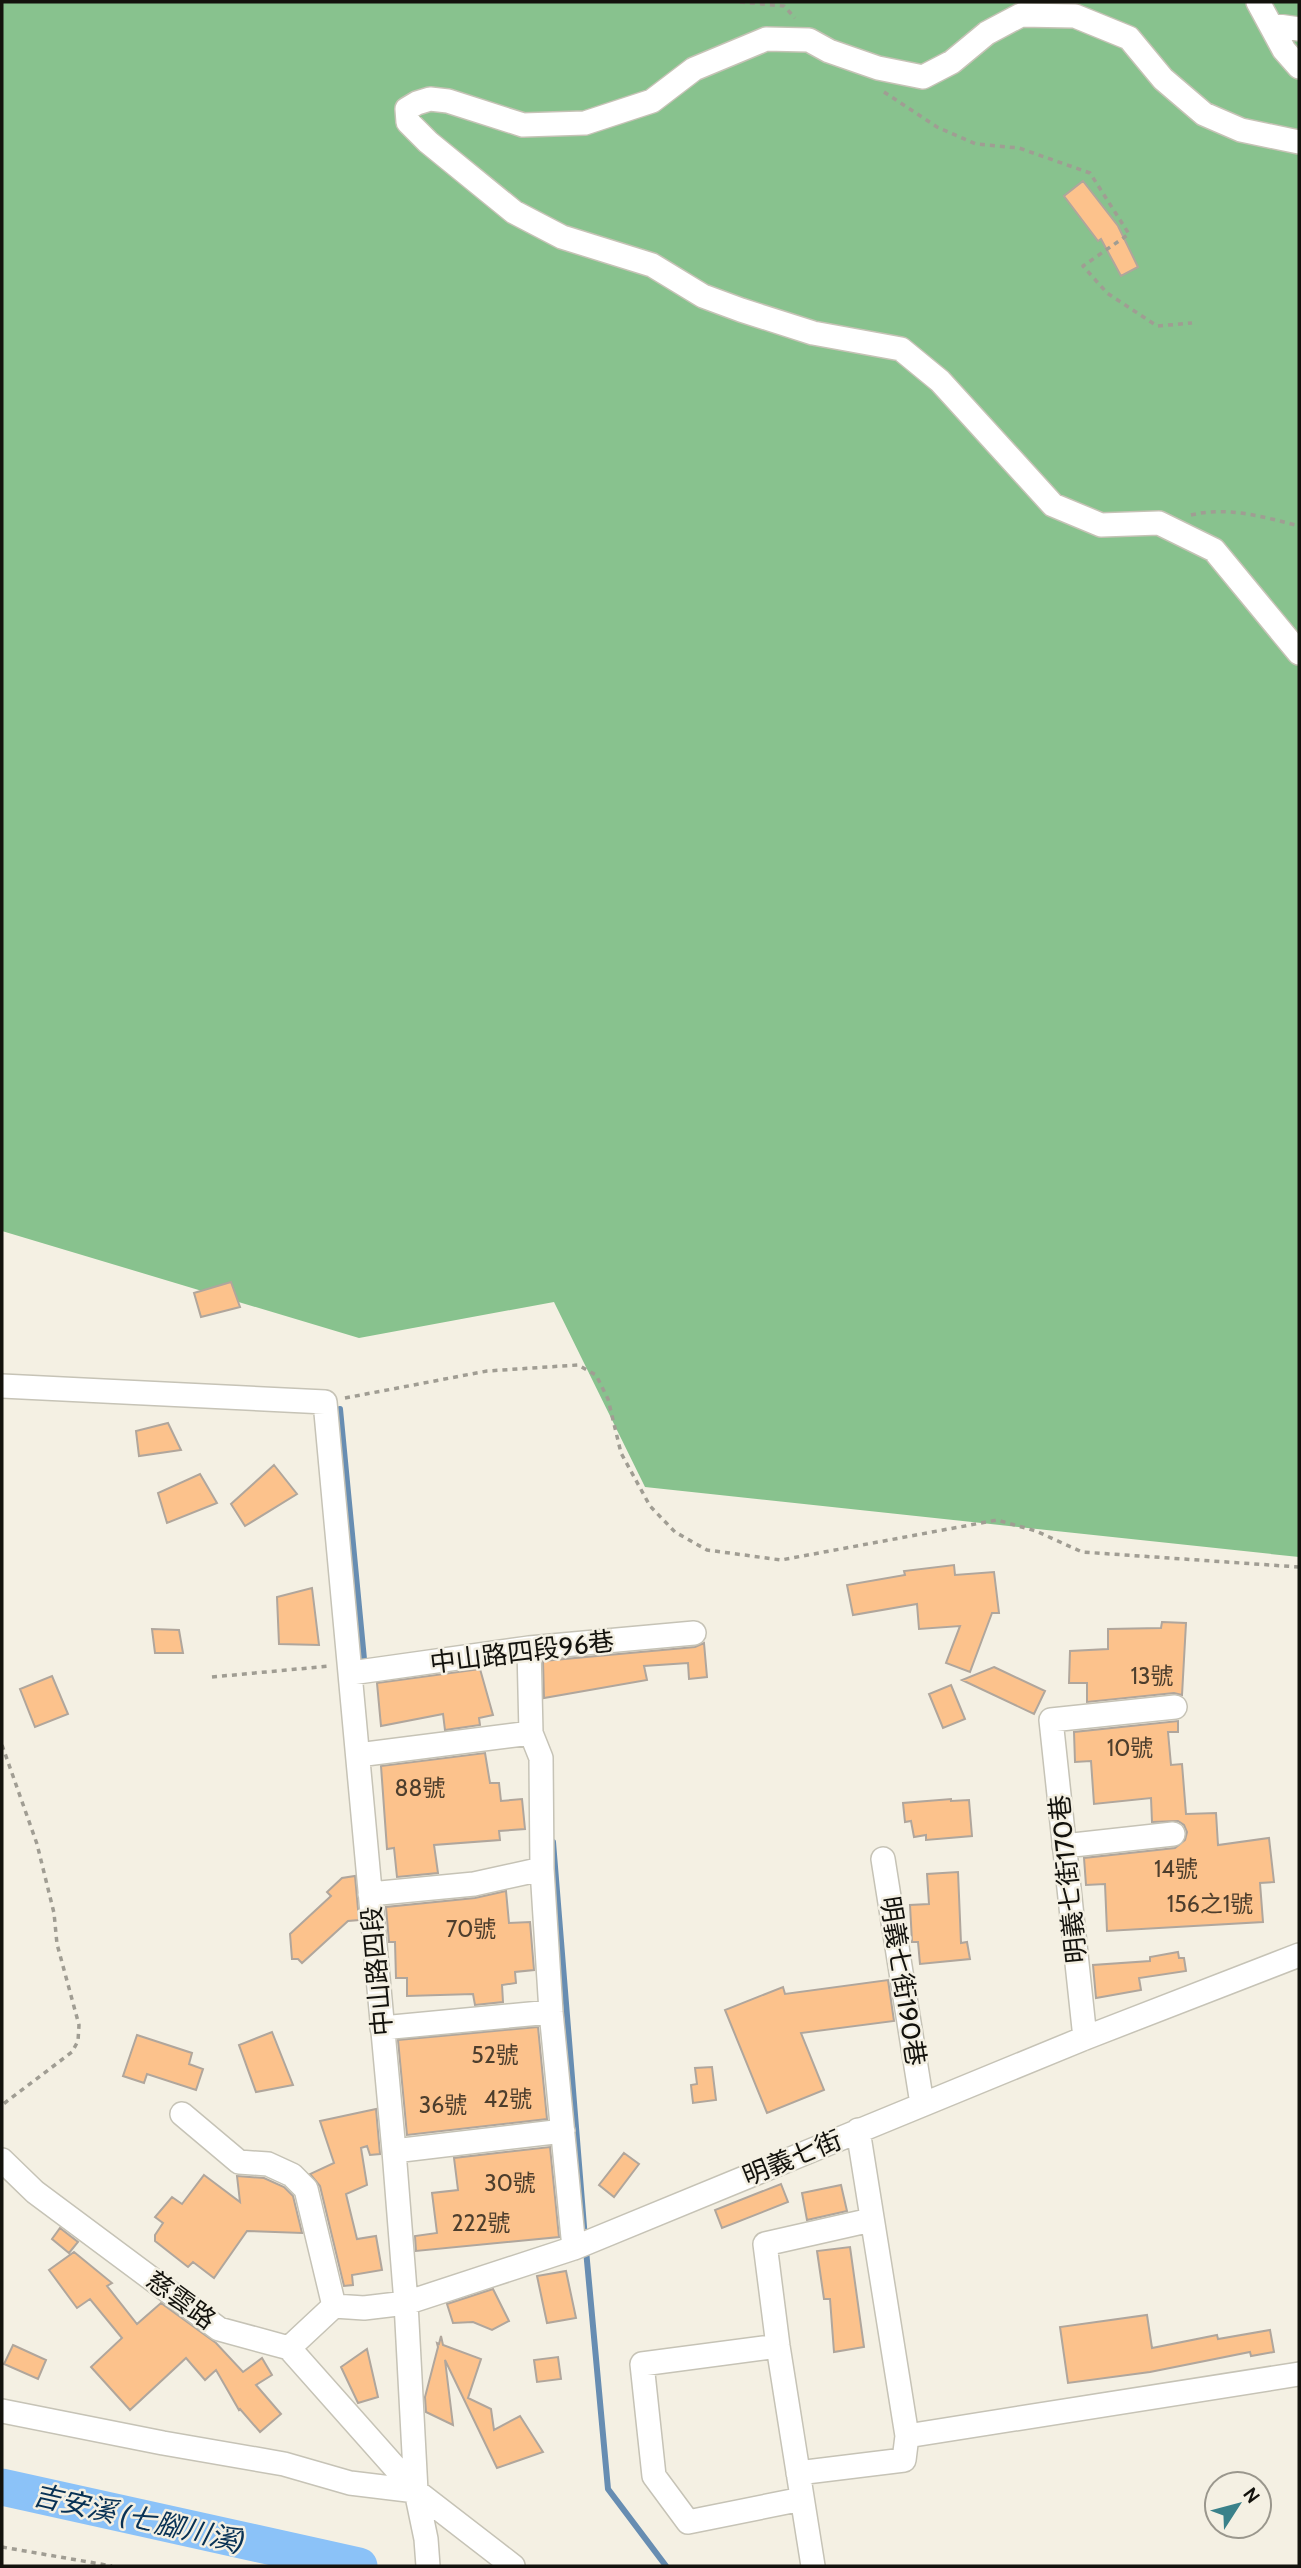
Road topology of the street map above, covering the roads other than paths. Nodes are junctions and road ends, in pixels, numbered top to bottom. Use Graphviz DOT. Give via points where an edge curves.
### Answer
graph roads {
  1 [pos="1258,2"];
  2 [pos="1271,25"];
  3 [pos="1299,29"];
  4 [pos="1299,67"];
  5 [pos="1299,142"];
  6 [pos="1299,653"];
  7 [pos="2,1385"];
  8 [pos="694,1633"];
  9 [pos="529,1648"];
  10 [pos="350,1669"];
  11 [pos="1175,1707"];
  12 [pos="531,1733"];
  13 [pos="358,1755"];
  14 [pos="1173,1834"];
  15 [pos="1064,1846"];
  16 [pos="883,1859"];
  17 [pos="542,1869"];
  18 [pos="370,1894"];
  19 [pos="1299,1955"];
  20 [pos="551,2012"];
  21 [pos="382,2028"];
  22 [pos="1085,2038"];
  23 [pos="922,2104"];
  24 [pos="182,2114"];
  25 [pos="858,2130"];
  26 [pos="563,2131"];
  27 [pos="394,2151"];
  28 [pos="2,2160"];
  29 [pos="871,2220"];
  30 [pos="582,2245"];
  31 [pos="407,2303"];
  32 [pos="334,2306"];
  33 [pos="778,2346"];
  34 [pos="289,2348"];
  35 [pos="1299,2374"];
  36 [pos="2,2411"];
  37 [pos="908,2436"];
  38 [pos="798,2473"];
  39 [pos="416,2491"];
  40 [pos="802,2499"];
  41 [pos="428,2566"];
  42 [pos="513,2566"];
  43 [pos="813,2566"];
  1 -- 2 [label="street"];
  2 -- 3 [label="street"];
  2 -- 4 [label="street"];
  5 -- 6 [label="street" via="1241,130 1204,114 1163,79 1129,38 1074,16 1021,15 923,77 878,68 809,40 766,38 694,69 652,101 585,123 523,125 430,99 407,109 408,121 428,142 514,212 562,237 652,265 703,296 741,310 813,333 901,349 940,381 1053,505 1101,525 1159,523 1214,550"];
  7 -- 10 [label="street, 中山路四段" via="325,1402"];
  8 -- 9 [label="street, 中山路四段96巷"];
  9 -- 10 [label="street, 中山路四段96巷"];
  9 -- 12 [label="street"];
  10 -- 13 [label="street, 中山路四段"];
  11 -- 15 [label="street, 明義七街170巷" via="1051,1720"];
  12 -- 13 [label="street"];
  12 -- 17 [label="street" via="541,1758"];
  13 -- 18 [label="street, 中山路四段"];
  14 -- 15 [label="street"];
  15 -- 22 [label="street, 明義七街170巷"];
  16 -- 23 [label="street, 明義七街190巷"];
  17 -- 18 [label="street" via="474,1884"];
  17 -- 20 [label="street"];
  18 -- 21 [label="street, 中山路四段"];
  19 -- 22 [label="street, 明義七街"];
  20 -- 21 [label="street"];
  20 -- 26 [label="street"];
  21 -- 27 [label="street, 中山路四段"];
  22 -- 23 [label="street, 明義七街"];
  23 -- 25 [label="street, 明義七街"];
  24 -- 32 [label="street" via="239,2162 268,2164 292,2175 306,2189"];
  25 -- 29 [label="street"];
  25 -- 30 [label="street, 明義七街"];
  26 -- 27 [label="street"];
  26 -- 30 [label="street"];
  27 -- 31 [label="street, 中山路四段"];
  28 -- 34 [label="street, 慈雲路" via="35,2192 219,2329"];
  29 -- 33 [label="street" via="765,2244"];
  29 -- 37 [label="street"];
  30 -- 31 [label="street, 明義七街"];
  31 -- 32 [label="street, 明義七街"];
  31 -- 39 [label="street, 中山路四段"];
  32 -- 34 [label="street"];
  33 -- 38 [label="street"];
  33 -- 40 [label="street" via="642,2364 654,2476 688,2522"];
  34 -- 39 [label="street"];
  35 -- 37 [label="street"];
  36 -- 39 [label="street" via="284,2464 350,2483"];
  37 -- 38 [label="street" via="904,2460"];
  38 -- 40 [label="street"];
  39 -- 41 [label="street, 中山路四段"];
  39 -- 42 [label="street"];
  40 -- 43 [label="street"];
}
